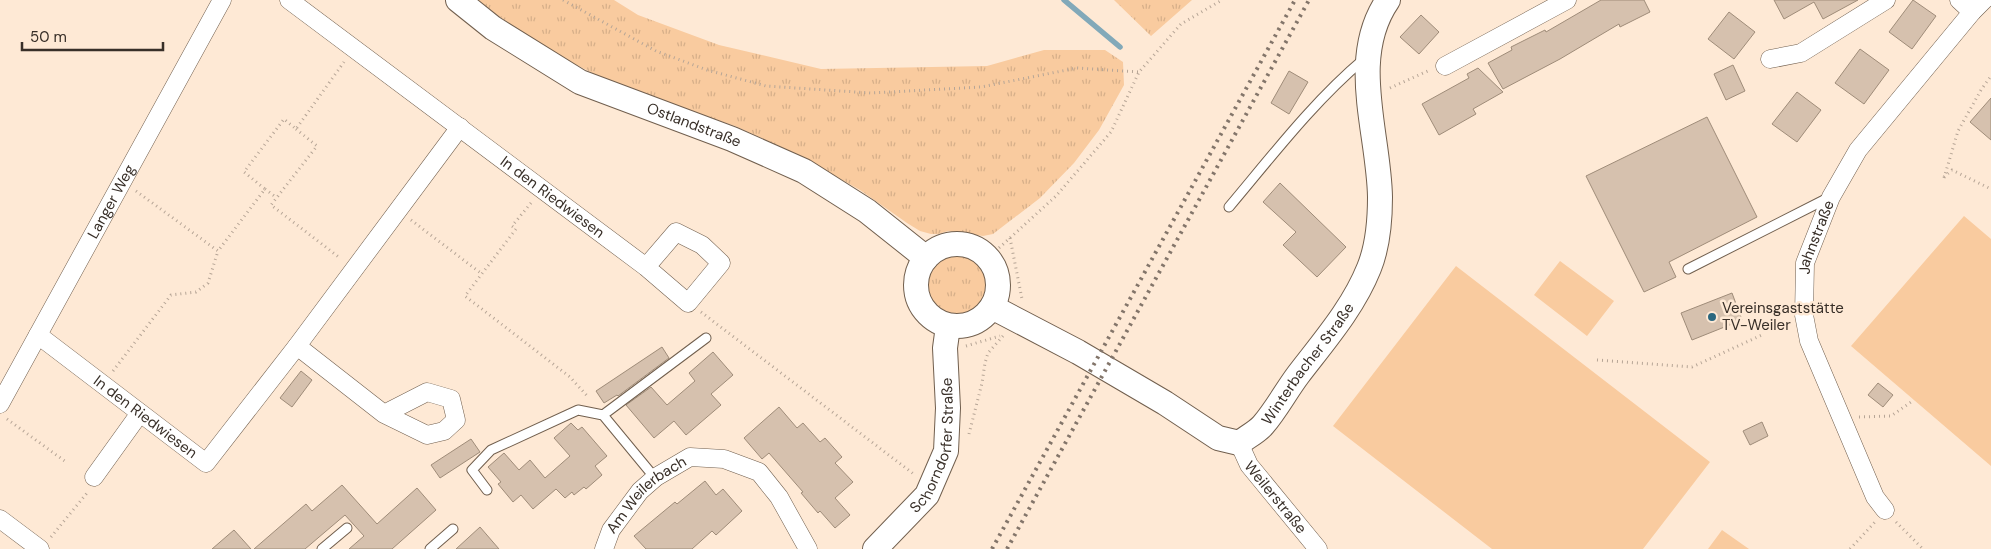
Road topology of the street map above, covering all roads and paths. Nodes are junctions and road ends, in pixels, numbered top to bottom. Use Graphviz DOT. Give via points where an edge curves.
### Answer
graph roads {
  1 [pos="222,0"];
  2 [pos="289,0"];
  3 [pos="458,0"];
  4 [pos="562,0"];
  5 [pos="1222,0"];
  6 [pos="1388,0"];
  7 [pos="1567,0"];
  8 [pos="1886,0"];
  9 [pos="1972,4"];
  10 [pos="353,49"];
  11 [pos="1368,56"];
  12 [pos="1770,59"];
  13 [pos="1445,66"];
  14 [pos="1139,72"];
  15 [pos="1991,76"];
  16 [pos="1369,98"];
  17 [pos="460,127"];
  18 [pos="296,129"];
  19 [pos="123,181"];
  20 [pos="265,189"];
  21 [pos="542,189"];
  22 [pos="1991,189"];
  23 [pos="1831,197"];
  24 [pos="277,198"];
  25 [pos="1229,207"];
  26 [pos="399,210"];
  27 [pos="1010,238"];
  28 [pos="218,251"];
  29 [pos="926,258"];
  30 [pos="988,258"];
  31 [pos="646,267"];
  32 [pos="354,269"];
  33 [pos="1688,269"];
  34 [pos="482,274"];
  35 [pos="688,303"];
  36 [pos="992,307"];
  37 [pos="1014,320"];
  38 [pos="1764,334"];
  39 [pos="38,335"];
  40 [pos="947,337"];
  41 [pos="706,338"];
  42 [pos="297,346"];
  43 [pos="1597,360"];
  44 [pos="103,385"];
  45 [pos="1914,400"];
  46 [pos="0,404"];
  47 [pos="140,413"];
  48 [pos="0,414"];
  49 [pos="384,414"];
  50 [pos="604,415"];
  51 [pos="1841,418"];
  52 [pos="968,438"];
  53 [pos="1239,443"];
  54 [pos="66,462"];
  55 [pos="94,478"];
  56 [pos="655,478"];
  57 [pos="930,487"];
  58 [pos="487,490"];
  59 [pos="1885,510"];
  60 [pos="0,519"];
  61 [pos="347,528"];
  62 [pos="452,529"];
  63 [pos="44,545"];
  64 [pos="322,549"];
  65 [pos="430,549"];
  66 [pos="604,549"];
  67 [pos="808,549"];
  68 [pos="875,549"];
  69 [pos="1318,549"];
  70 [pos="1850,549"];
  71 [pos="1923,549"];
  1 -- 19 [label="street, Langer Weg"];
  2 -- 10 [label="street, In den Riedwiesen"];
  3 -- 29 [label="street, Ostlandstraße" via="493,28 580,82 732,139 804,171 866,211"];
  4 -- 14 [label="path" via="656,51 707,70 766,86 871,93 981,87 1077,68"];
  5 -- 14 [label="path" via="1181,24"];
  6 -- 11 [label="street, Winterbacher Straße" via="1373,31"];
  7 -- 13 [label="street"];
  8 -- 12 [label="street" via="1801,53"];
  9 -- 23 [label="street, Jahnstraße" via="1858,150"];
  10 -- 17 [label="street, In den Riedwiesen"];
  10 -- 18 [label="path"];
  11 -- 16 [label="street, Winterbacher Straße"];
  11 -- 25 [label="lane" via="1316,105"];
  13 -- 16 [label="path" via="1424,72"];
  14 -- 27 [label="path" via="1112,132 1056,196"];
  15 -- 22 [label="path" via="1958,131 1944,178 1952,170"];
  16 -- 53 [label="street, Winterbacher Straße" via="1380,196 1378,228 1370,265 1355,298 1265,422"];
  17 -- 21 [label="street, In den Riedwiesen"];
  17 -- 26 [label="street, In den Riedwiesen"];
  18 -- 20 [label="path" via="284,119 244,172"];
  18 -- 24 [label="path" via="317,146"];
  19 -- 28 [label="path"];
  19 -- 39 [label="street, Langer Weg"];
  20 -- 24 [label="path"];
  20 -- 28 [label="path"];
  21 -- 31 [label="street, In den Riedwiesen"];
  21 -- 34 [label="path" via="512,226 516,229"];
  23 -- 33 [label="lane"];
  23 -- 51 [label="street, Jahnstraße" via="1805,263 1804,315 1809,341"];
  24 -- 32 [label="path" via="270,205"];
  26 -- 32 [label="street, In den Riedwiesen"];
  26 -- 34 [label="path"];
  27 -- 30 [label="path"];
  27 -- 37 [label="path" via="1024,307"];
  28 -- 44 [label="path" via="208,283 196,292 171,295"];
  29 -- 30 [label="street" via="950,244 964,244 978,249"];
  29 -- 40 [label="street" via="918,270 918,298"];
  30 -- 36 [label="street" via="996,269 999,282"];
  31 -- 35 [label="street, In den Riedwiesen"];
  31 -- 35 [label="street" via="676,232 702,245 721,263"];
  32 -- 42 [label="street, In den Riedwiesen"];
  34 -- 50 [label="path" via="465,296 570,377"];
  35 -- 57 [label="path"];
  36 -- 37 [label="street"];
  36 -- 40 [label="street" via="984,317 973,324 961,326"];
  37 -- 53 [label="street" via="1086,357 1218,438"];
  38 -- 43 [label="path" via="1692,366"];
  39 -- 44 [label="street, In den Riedwiesen"];
  39 -- 46 [label="street, Langer Weg"];
  40 -- 52 [label="path" via="961,347 1003,335 988,353"];
  40 -- 57 [label="street, Schorndorfer Straße" via="946,452"];
  41 -- 50 [label="lane"];
  42 -- 47 [label="street, In den Riedwiesen" via="206,463"];
  42 -- 49 [label="street"];
  44 -- 47 [label="street, In den Riedwiesen"];
  45 -- 51 [label="path" via="1891,416"];
  47 -- 55 [label="street"];
  48 -- 54 [label="path"];
  50 -- 56 [label="lane"];
  50 -- 58 [label="lane" via="578,410 491,450 472,470"];
  51 -- 59 [label="street, Jahnstraße" via="1875,497"];
  53 -- 69 [label="street, Weilerstraße" via="1249,465"];
  55 -- 63 [label="path" via="92,486"];
  56 -- 66 [label="street, Am Weilerbach" via="640,491 611,530"];
  56 -- 67 [label="street, Am Weilerbach" via="690,458 724,459 759,472 779,497"];
  57 -- 68 [label="street, Schorndorfer Straße" via="927,495"];
  59 -- 70 [label="path"];
  59 -- 71 [label="path"];
  60 -- 63 [label="street"];
  61 -- 64 [label="lane"];
  62 -- 65 [label="lane"];
}
